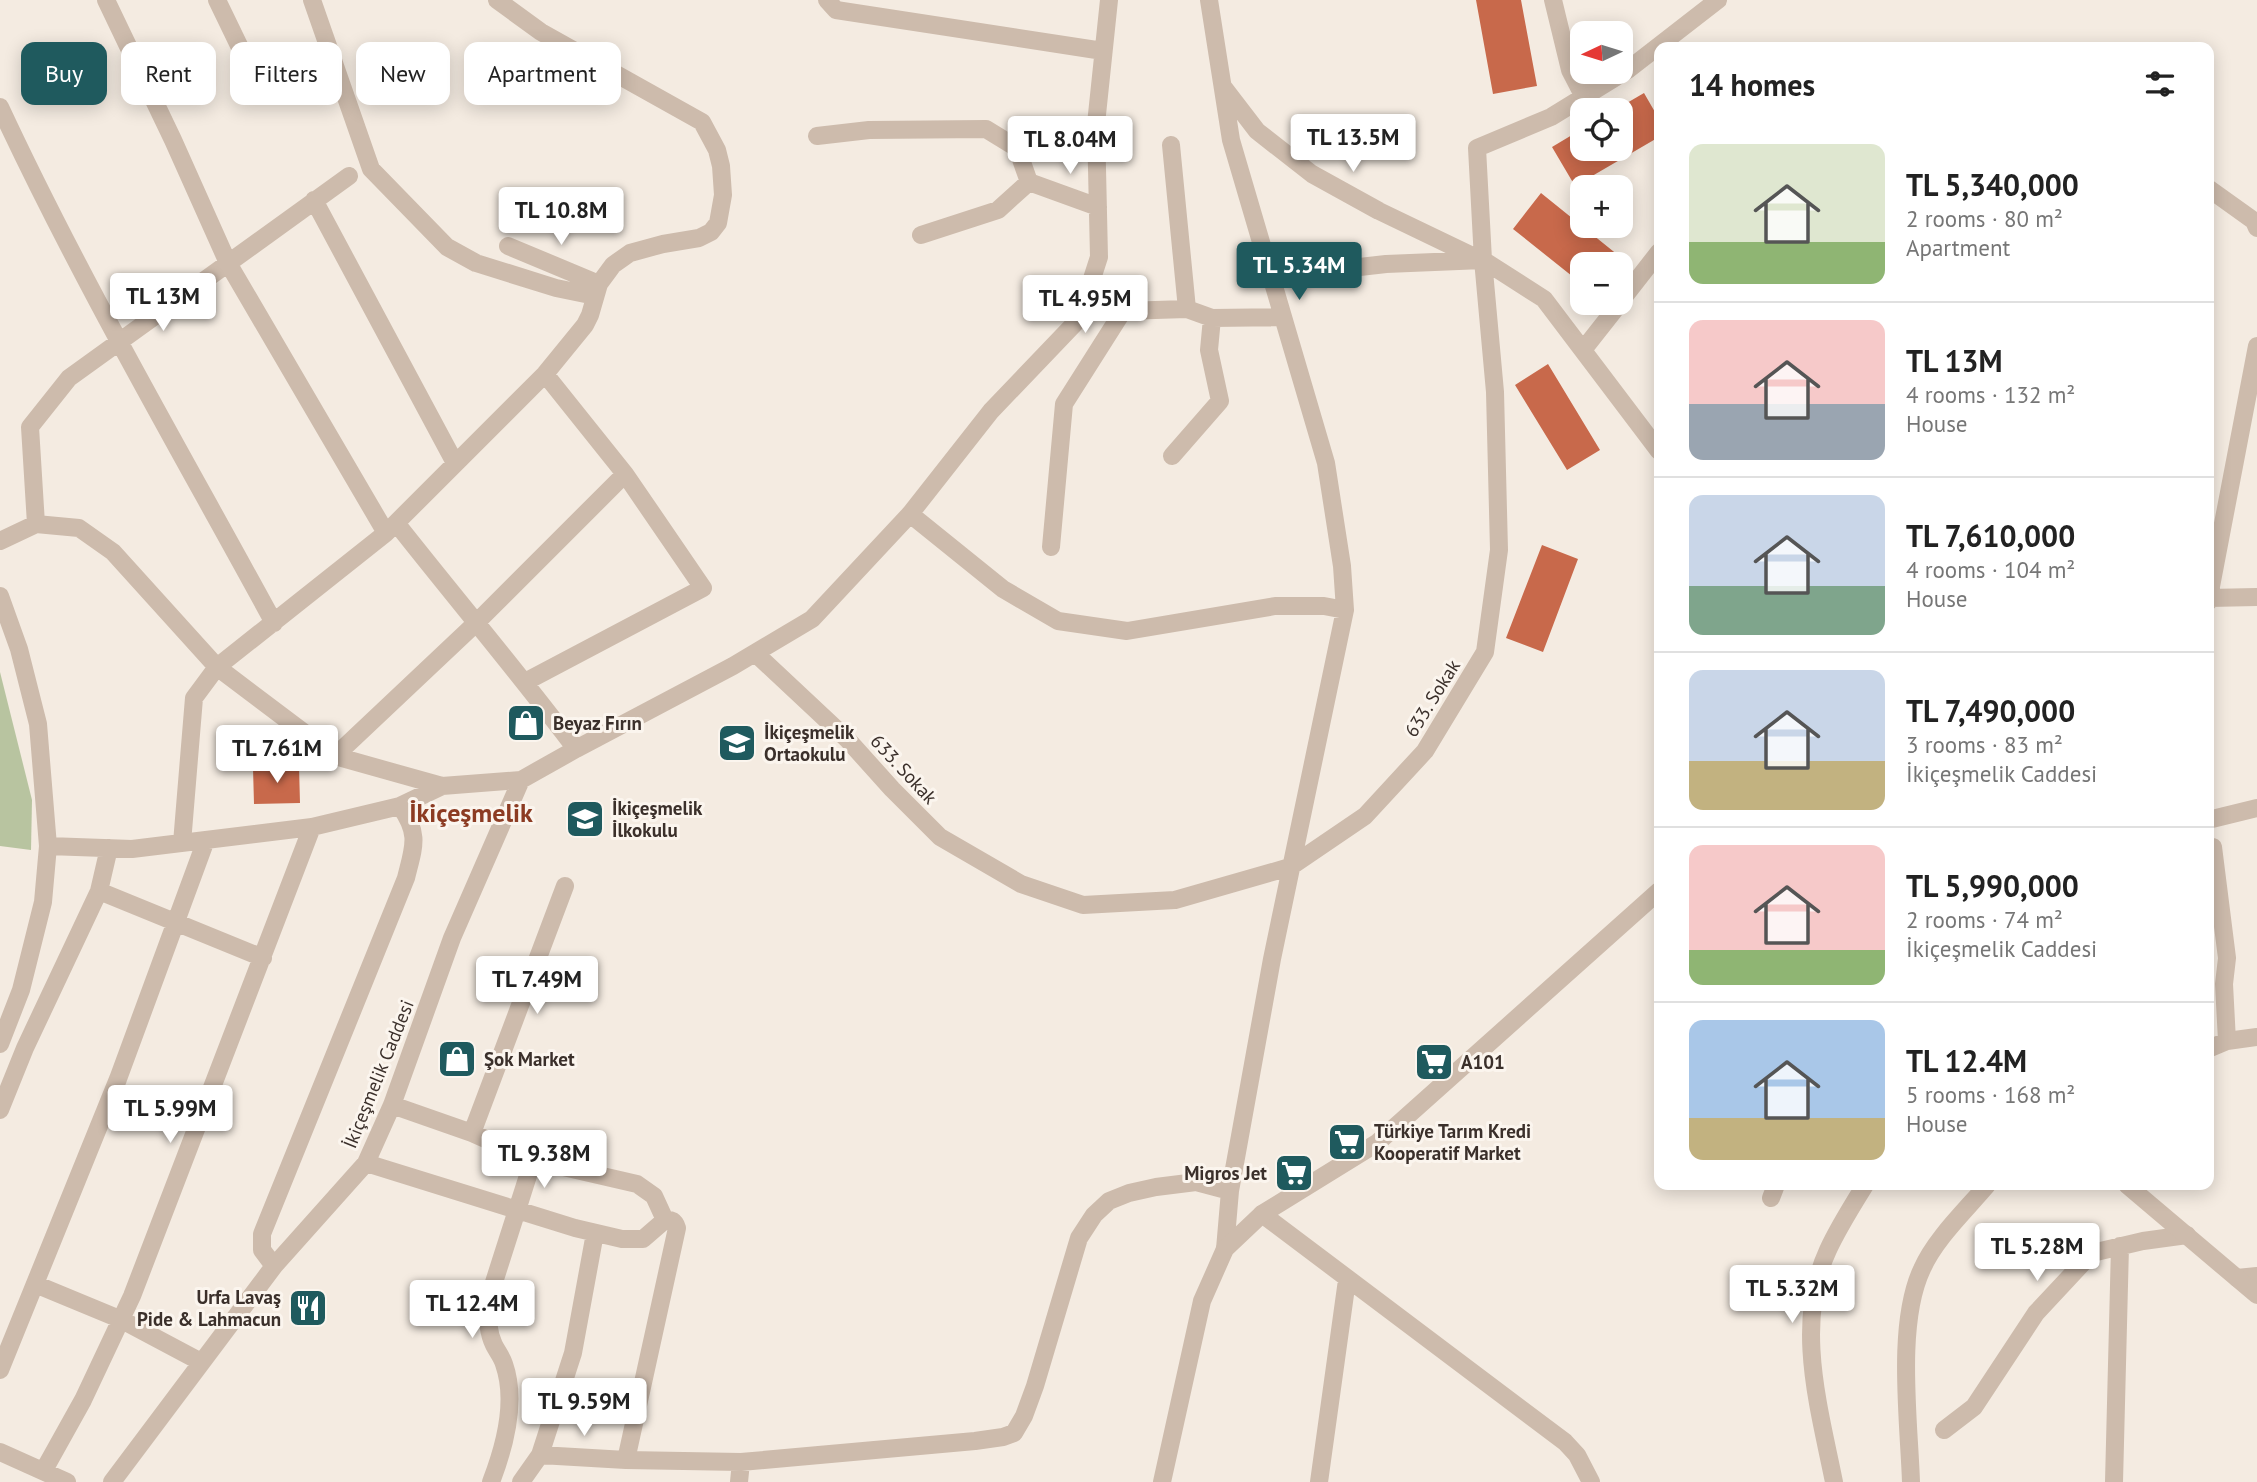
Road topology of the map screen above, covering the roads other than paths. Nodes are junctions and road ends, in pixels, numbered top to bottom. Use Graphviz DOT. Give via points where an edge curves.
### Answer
graph roads {
  1 [pos="106,0"];
  2 [pos="217,0"];
  3 [pos="312,0"];
  4 [pos="497,0"];
  5 [pos="827,0"];
  6 [pos="1109,0"];
  7 [pos="1209,0"];
  8 [pos="1553,0"];
  9 [pos="1718,0"];
  10 [pos="237,42"];
  11 [pos="1664,42"];
  12 [pos="1654,50"];
  13 [pos="1102,51"];
  14 [pos="1223,86"];
  15 [pos="1584,97"];
  16 [pos="0,107"];
  17 [pos="817,135"];
  18 [pos="1171,145"];
  19 [pos="349,176"];
  20 [pos="1029,182"];
  21 [pos="2214,192"];
  22 [pos="314,200"];
  23 [pos="1098,207"];
  24 [pos="2257,228"];
  25 [pos="921,235"];
  26 [pos="508,247"];
  27 [pos="1654,258"];
  28 [pos="1482,260"];
  29 [pos="228,263"];
  30 [pos="1272,277"];
  31 [pos="1633,285"];
  32 [pos="597,290"];
  33 [pos="1187,309"];
  34 [pos="1610,315"];
  35 [pos="1283,317"];
  36 [pos="1212,318"];
  37 [pos="120,341"];
  38 [pos="2257,346"];
  39 [pos="1583,350"];
  40 [pos="545,374"];
  41 [pos="1654,444"];
  42 [pos="1172,456"];
  43 [pos="455,463"];
  44 [pos="625,474"];
  45 [pos="910,514"];
  46 [pos="36,524"];
  47 [pos="392,528"];
  48 [pos="0,541"];
  49 [pos="1051,547"];
  50 [pos="2214,574"];
  51 [pos="0,596"];
  52 [pos="2257,597"];
  53 [pos="2214,600"];
  54 [pos="1345,610"];
  55 [pos="274,623"];
  56 [pos="476,623"];
  57 [pos="755,653"];
  58 [pos="217,667"];
  59 [pos="526,682"];
  60 [pos="576,749"];
  61 [pos="335,756"];
  62 [pos="521,780"];
  63 [pos="442,786"];
  64 [pos="400,806"];
  65 [pos="2257,808"];
  66 [pos="2214,819"];
  67 [pos="312,827"];
  68 [pos="206,840"];
  69 [pos="182,843"];
  70 [pos="48,846"];
  71 [pos="109,848"];
  72 [pos="1290,867"];
  73 [pos="565,886"];
  74 [pos="99,891"];
  75 [pos="1654,895"];
  76 [pos="2214,904"];
  77 [pos="176,923"];
  78 [pos="263,958"];
  79 [pos="2257,1037"];
  80 [pos="2227,1041"];
  81 [pos="0,1044"];
  82 [pos="2214,1046"];
  83 [pos="392,1105"];
  84 [pos="0,1110"];
  85 [pos="472,1132"];
  86 [pos="534,1160"];
  87 [pos="366,1163"];
  88 [pos="1862,1190"];
  89 [pos="1983,1190"];
  90 [pos="2133,1190"];
  91 [pos="1230,1191"];
  92 [pos="518,1210"];
  93 [pos="1262,1214"];
  94 [pos="665,1220"];
  95 [pos="595,1233"];
  96 [pos="2187,1235"];
  97 [pos="2120,1246"];
  98 [pos="1225,1249"];
  99 [pos="274,1266"];
  100 [pos="2257,1276"];
  101 [pos="2237,1278"];
  102 [pos="1347,1280"];
  103 [pos="35,1284"];
  104 [pos="2257,1295"];
  105 [pos="122,1320"];
  106 [pos="201,1362"];
  107 [pos="0,1370"];
  108 [pos="1944,1430"];
  109 [pos="0,1452"];
  110 [pos="540,1455"];
  111 [pos="626,1460"];
  112 [pos="741,1462"];
  113 [pos="44,1470"];
  114 [pos="67,1482"];
  115 [pos="112,1482"];
  116 [pos="491,1482"];
  117 [pos="522,1482"];
  118 [pos="739,1482"];
  119 [pos="1162,1482"];
  120 [pos="1319,1482"];
  121 [pos="1591,1482"];
  122 [pos="1834,1482"];
  123 [pos="1911,1482"];
  124 [pos="2114,1482"];
  1 -- 29 [label="street"];
  2 -- 10 [label="street"];
  3 -- 32 [label="street" via="371,169 447,247 476,263 556,288"];
  4 -- 32 [label="street" via="541,32 702,122 717,150 723,195 718,223 711,232 631,253 613,265"];
  5 -- 13 [label="street" via="836,10"];
  6 -- 13 [label="street"];
  7 -- 14 [label="street"];
  8 -- 15 [label="street" via="1570,70"];
  9 -- 11 [label="street, 633. Sokak"];
  12 -- 15 [label="street, 633. Sokak"];
  13 -- 23 [label="street" via="1096,124"];
  14 -- 28 [label="street" via="1257,131 1312,174"];
  14 -- 30 [label="street" via="1231,140"];
  15 -- 28 [label="street, 633. Sokak" via="1551,117 1476,148"];
  16 -- 37 [label="street"];
  17 -- 20 [label="street" via="986,130 1017,148"];
  18 -- 33 [label="street"];
  19 -- 22 [label="street"];
  20 -- 23 [label="street"];
  20 -- 25 [label="street" via="999,210"];
  21 -- 24 [label="street"];
  22 -- 29 [label="street"];
  22 -- 43 [label="street"];
  23 -- 45 [label="street" via="1099,257 1079,319 990,411"];
  26 -- 32 [label="street"];
  27 -- 31 [label="street"];
  28 -- 30 [label="street" via="1386,264"];
  28 -- 39 [label="street" via="1544,299"];
  28 -- 72 [label="street, 633. Sokak" via="1494,392 1499,550 1485,652 1425,751 1365,816"];
  29 -- 37 [label="street"];
  29 -- 47 [label="street"];
  30 -- 35 [label="street"];
  32 -- 40 [label="street" via="585,325"];
  33 -- 36 [label="street"];
  33 -- 49 [label="street" via="1123,311 1064,404"];
  34 -- 39 [label="street"];
  35 -- 36 [label="street"];
  35 -- 54 [label="street" via="1326,463"];
  36 -- 42 [label="street" via="1209,351 1220,401"];
  37 -- 46 [label="street" via="69,378 30,427"];
  37 -- 55 [label="street"];
  38 -- 50 [label="street"];
  39 -- 41 [label="street"];
  40 -- 43 [label="street"];
  40 -- 44 [label="street"];
  43 -- 47 [label="street"];
  44 -- 56 [label="street"];
  44 -- 59 [label="street" via="703,588"];
  45 -- 54 [label="street" via="1003,589 1058,621 1127,631 1275,606"];
  45 -- 57 [label="street" via="812,619"];
  46 -- 48 [label="street"];
  46 -- 58 [label="street" via="79,528 113,552"];
  47 -- 55 [label="street"];
  47 -- 56 [label="street"];
  51 -- 70 [label="street" via="38,724"];
  52 -- 53 [label="street"];
  54 -- 72 [label="street"];
  55 -- 58 [label="street"];
  56 -- 59 [label="street"];
  56 -- 61 [label="street"];
  57 -- 60 [label="street"];
  57 -- 72 [label="street, 633. Sokak" via="848,740 940,837 1021,884 1083,905 1175,900"];
  58 -- 61 [label="street"];
  58 -- 69 [label="street" via="194,698"];
  59 -- 60 [label="street"];
  60 -- 62 [label="street"];
  61 -- 63 [label="street"];
  62 -- 63 [label="street"];
  62 -- 83 [label="street, İkiçeşmelik Caddesi" via="452,938"];
  63 -- 64 [label="street"];
  64 -- 67 [label="street"];
  64 -- 99 [label="street" via="412,823 415,840 406,877 262,1234 262,1250"];
  65 -- 66 [label="street"];
  67 -- 68 [label="street"];
  67 -- 78 [label="street"];
  68 -- 69 [label="street"];
  68 -- 77 [label="street"];
  69 -- 71 [label="street"];
  70 -- 71 [label="street"];
  70 -- 81 [label="street" via="40,915 21,990"];
  71 -- 74 [label="street"];
  72 -- 91 [label="street"];
  73 -- 85 [label="street"];
  74 -- 77 [label="street"];
  74 -- 84 [label="street"];
  75 -- 93 [label="street" via="1377,1143"];
  76 -- 80 [label="street" via="2227,958"];
  77 -- 78 [label="street"];
  77 -- 103 [label="street"];
  78 -- 105 [label="street"];
  79 -- 80 [label="street"];
  80 -- 82 [label="street"];
  83 -- 85 [label="street"];
  83 -- 87 [label="street, İkiçeşmelik Caddesi"];
  85 -- 86 [label="street"];
  86 -- 92 [label="street"];
  86 -- 94 [label="street" via="637,1184 654,1196"];
  87 -- 92 [label="street"];
  87 -- 99 [label="street, İkiçeşmelik Caddesi"];
  88 -- 122 [label="street" via="1827,1252 1810,1311 1814,1384"];
  89 -- 123 [label="street" via="1922,1268 1912,1299 1906,1334"];
  90 -- 96 [label="street"];
  91 -- 98 [label="street"];
  91 -- 112 [label="street" via="1196,1182 1156,1186 1109,1201 1094,1215 1079,1238 1035,1386 1014,1433 975,1441"];
  92 -- 95 [label="street"];
  92 -- 116 [label="street" via="488,1301 487,1322 510,1391 500,1461"];
  93 -- 98 [label="street"];
  93 -- 102 [label="street"];
  94 -- 95 [label="street" via="643,1239"];
  94 -- 111 [label="street" via="673,1221 677,1228"];
  95 -- 110 [label="street" via="573,1353"];
  96 -- 97 [label="street"];
  96 -- 101 [label="street"];
  97 -- 108 [label="street" via="2092,1253 2036,1313 1974,1407"];
  97 -- 124 [label="street"];
  98 -- 119 [label="street" via="1202,1301"];
  99 -- 106 [label="street, İkiçeşmelik Caddesi"];
  100 -- 101 [label="street"];
  101 -- 104 [label="street"];
  102 -- 120 [label="street"];
  102 -- 121 [label="street" via="1565,1442"];
  103 -- 105 [label="street"];
  103 -- 107 [label="street"];
  105 -- 106 [label="street"];
  105 -- 113 [label="street"];
  106 -- 115 [label="street, İkiçeşmelik Caddesi"];
  109 -- 113 [label="street"];
  110 -- 111 [label="street"];
  110 -- 117 [label="street"];
  111 -- 112 [label="street"];
  112 -- 118 [label="street"];
  113 -- 114 [label="street"];
}
